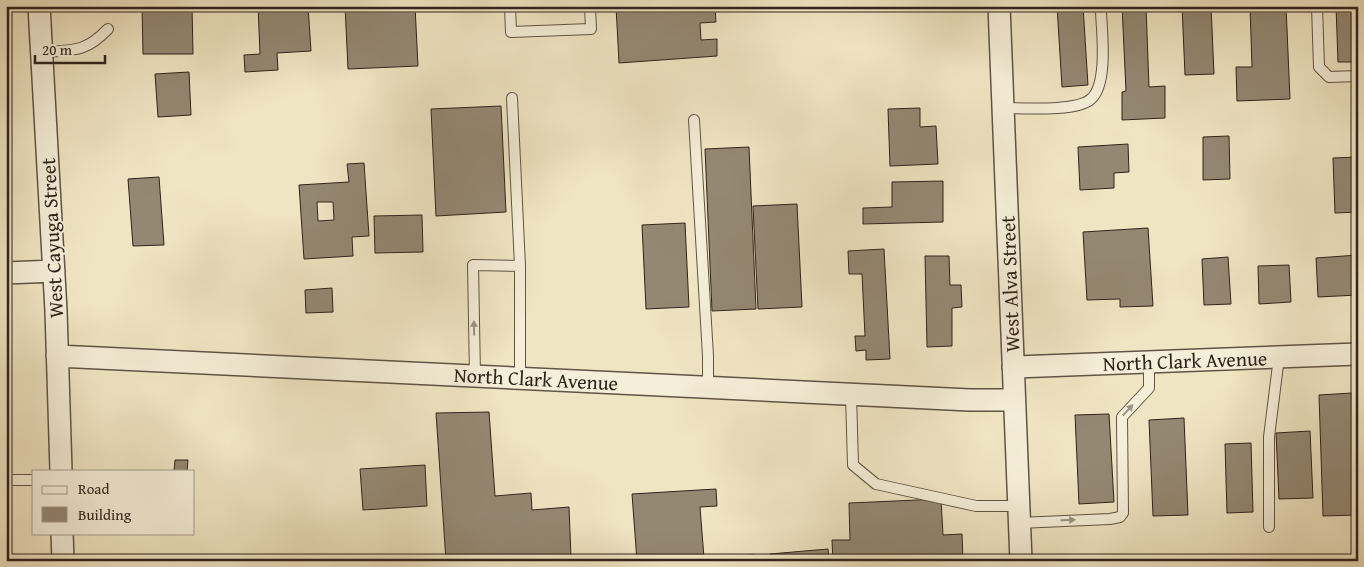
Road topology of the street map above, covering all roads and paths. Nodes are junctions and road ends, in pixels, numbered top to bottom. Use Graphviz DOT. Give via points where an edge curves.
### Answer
graph roads {
  1 [pos="39,6"];
  2 [pos="510,6"];
  3 [pos="590,6"];
  4 [pos="999,6"];
  5 [pos="1098,6"];
  6 [pos="1317,6"];
  7 [pos="108,28"];
  8 [pos="41,52"];
  9 [pos="1358,76"];
  10 [pos="512,98"];
  11 [pos="1002,108"];
  12 [pos="694,120"];
  13 [pos="520,266"];
  14 [pos="54,271"];
  15 [pos="6,273"];
  16 [pos="1358,354"];
  17 [pos="57,356"];
  18 [pos="1279,357"];
  19 [pos="1149,362"];
  20 [pos="1013,367"];
  21 [pos="475,376"];
  22 [pos="520,378"];
  23 [pos="708,388"];
  24 [pos="850,394"];
  25 [pos="1014,400"];
  26 [pos="61,470"];
  27 [pos="6,480"];
  28 [pos="32,480"];
  29 [pos="1019,514"];
  30 [pos="1269,527"];
  31 [pos="62,534"];
  32 [pos="63,561"];
  33 [pos="1021,561"];
  1 -- 8 [label="street, West Cayuga Street"];
  2 -- 3 [label="lane" via="511,32 590,29"];
  4 -- 11 [label="street, West Alva Street"];
  5 -- 11 [label="lane" via="1101,12 1102,66 1098,89 1090,100 1068,108"];
  6 -- 9 [label="lane" via="1319,67 1329,77"];
  7 -- 8 [label="lane" via="94,43 76,50"];
  8 -- 14 [label="street, West Cayuga Street"];
  10 -- 13 [label="lane"];
  11 -- 20 [label="street, West Alva Street"];
  12 -- 23 [label="lane"];
  21 -- 13 [label="lane, one-way" via="473,265"];
  13 -- 22 [label="lane"];
  14 -- 15 [label="street"];
  14 -- 17 [label="street, West Cayuga Street"];
  16 -- 18 [label="street, North Clark Avenue"];
  17 -- 21 [label="street, North Clark Avenue"];
  17 -- 26 [label="street, West Cayuga Street"];
  18 -- 19 [label="street, North Clark Avenue"];
  18 -- 30 [label="lane" via="1269,437"];
  19 -- 20 [label="street, North Clark Avenue"];
  29 -- 19 [label="lane, one-way" via="1120,517 1123,513 1122,417 1149,388"];
  20 -- 25 [label="street, West Alva Street"];
  21 -- 22 [label="street, North Clark Avenue"];
  22 -- 23 [label="street, North Clark Avenue"];
  23 -- 24 [label="street, North Clark Avenue"];
  24 -- 25 [label="street, North Clark Avenue"];
  24 -- 29 [label="lane" via="853,465 876,484"];
  25 -- 29 [label="street, West Alva Street"];
  27 -- 28 [label="lane"];
  29 -- 33 [label="street, West Alva Street"];
  31 -- 32 [label="street"];
}
